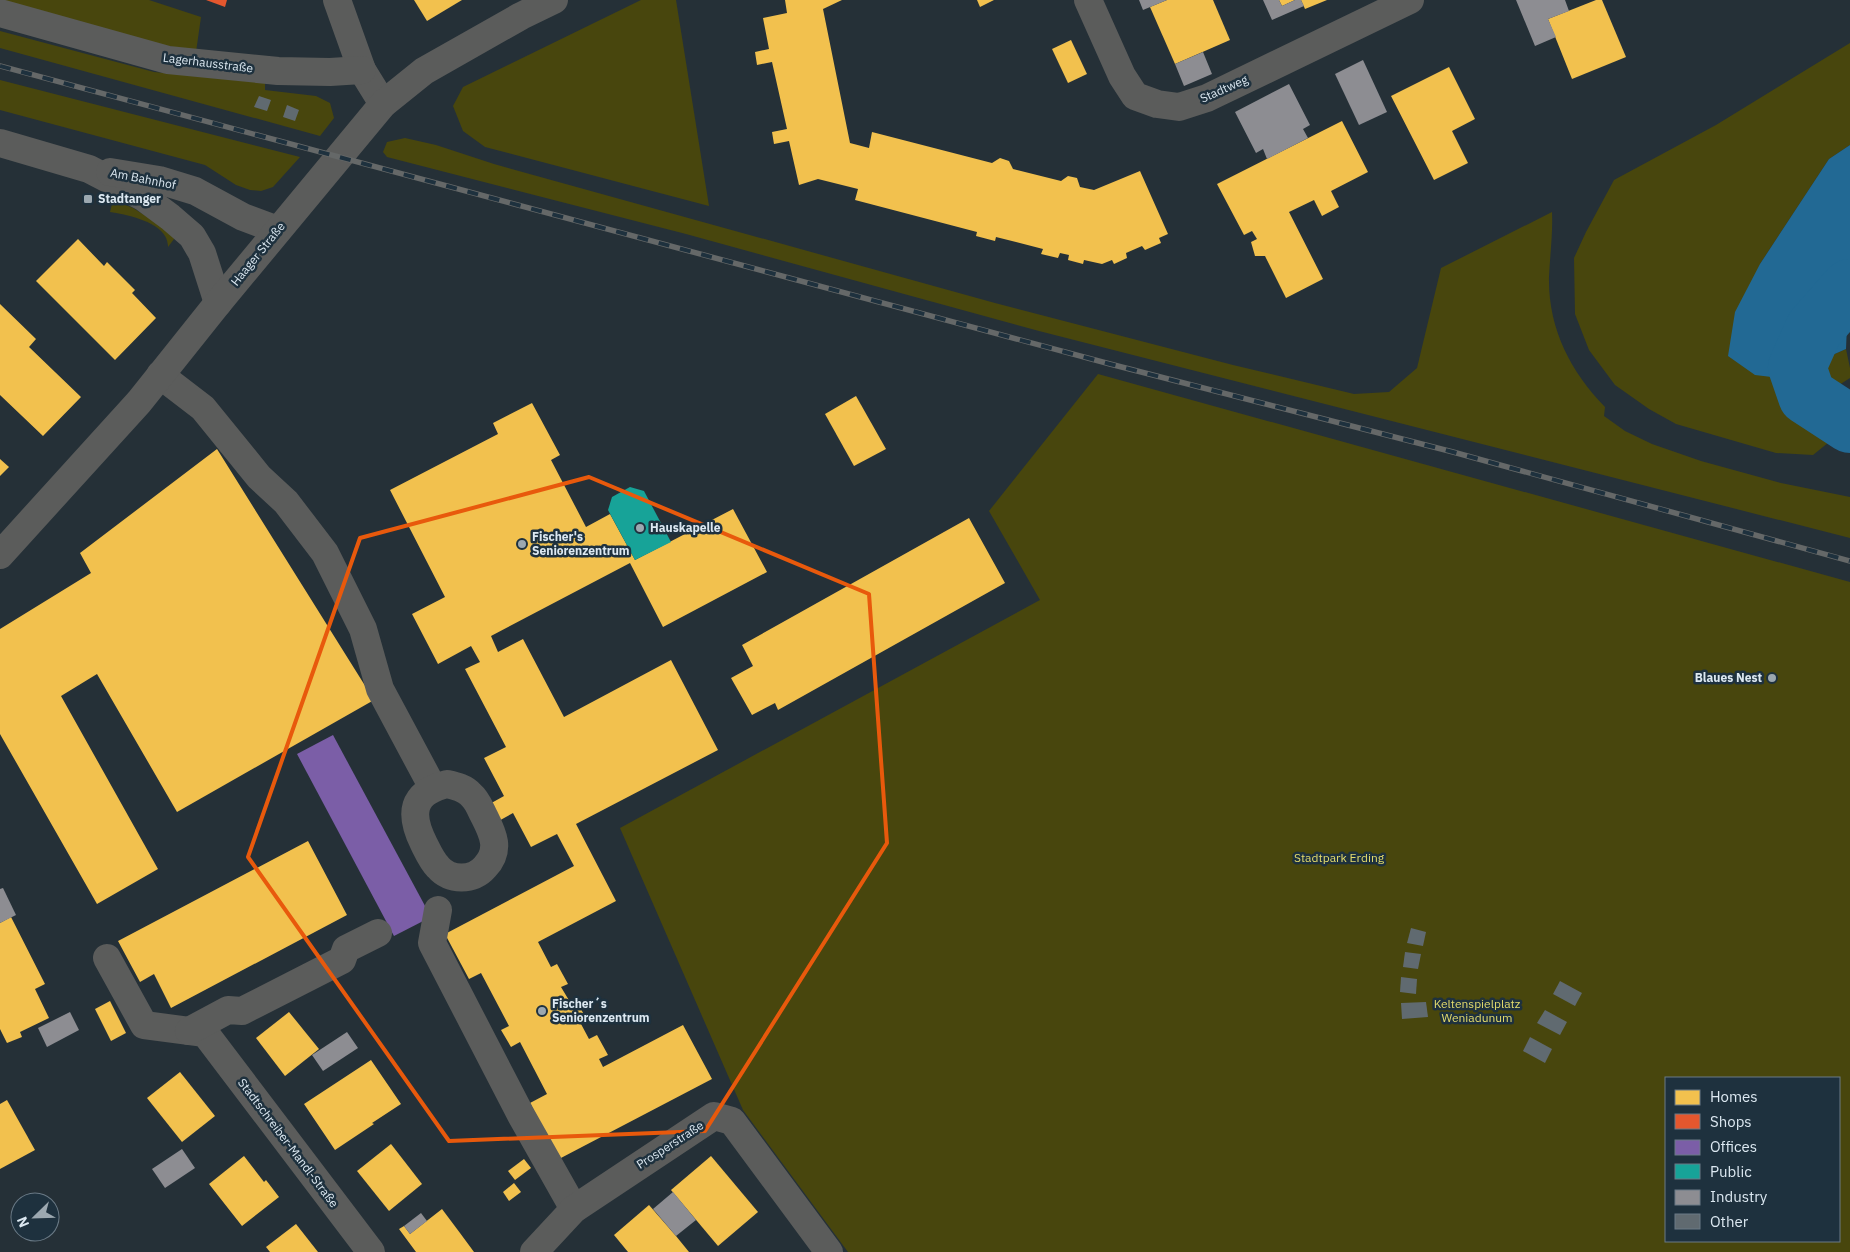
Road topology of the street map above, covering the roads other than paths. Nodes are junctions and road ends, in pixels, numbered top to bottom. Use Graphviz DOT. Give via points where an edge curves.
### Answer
graph roads {
  1 [pos="337,0"];
  2 [pos="554,0"];
  3 [pos="1088,0"];
  4 [pos="1406,1"];
  5 [pos="0,13"];
  6 [pos="362,70"];
  7 [pos="383,104"];
  8 [pos="0,143"];
  9 [pos="89,169"];
  10 [pos="278,230"];
  11 [pos="218,303"];
  12 [pos="160,374"];
  13 [pos="0,555"];
  14 [pos="433,788"];
  15 [pos="438,910"];
  16 [pos="378,933"];
  17 [pos="107,958"];
  18 [pos="197,1032"];
  19 [pos="574,1209"];
  20 [pos="371,1252"];
  21 [pos="534,1252"];
  22 [pos="829,1252"];
  1 -- 6 [label="street"];
  2 -- 7 [label="street, Haager Straße" via="424,71"];
  3 -- 4 [label="street, Stadtweg" via="1122,76 1135,96 1179,107 1207,98"];
  5 -- 6 [label="street, Lagerhausstraße" via="168,60 278,71"];
  6 -- 7 [label="street"];
  7 -- 10 [label="street, Haager Straße"];
  8 -- 9 [label="street, Am Bahnhof"];
  9 -- 10 [label="street, Am Bahnhof" via="159,180 195,191 243,217"];
  9 -- 11 [label="street, Am Bahnhof" via="142,197 192,236 202,253"];
  10 -- 11 [label="street, Haager Straße"];
  11 -- 12 [label="street, Haager Straße"];
  12 -- 13 [label="street, Haager Straße"];
  12 -- 14 [label="street" via="204,408 325,552 363,629 380,689"];
  15 -- 19 [label="street" via="432,942 521,1115"];
  16 -- 18 [label="street" via="346,949 342,960 242,1011 228,1010"];
  17 -- 18 [label="street" via="144,1025"];
  18 -- 20 [label="street, Stadtschreiber-Mandl-Straße"];
  19 -- 21 [label="street, Prosperstraße"];
  19 -- 22 [label="street, Prosperstraße" via="714,1116 732,1121"];
}
